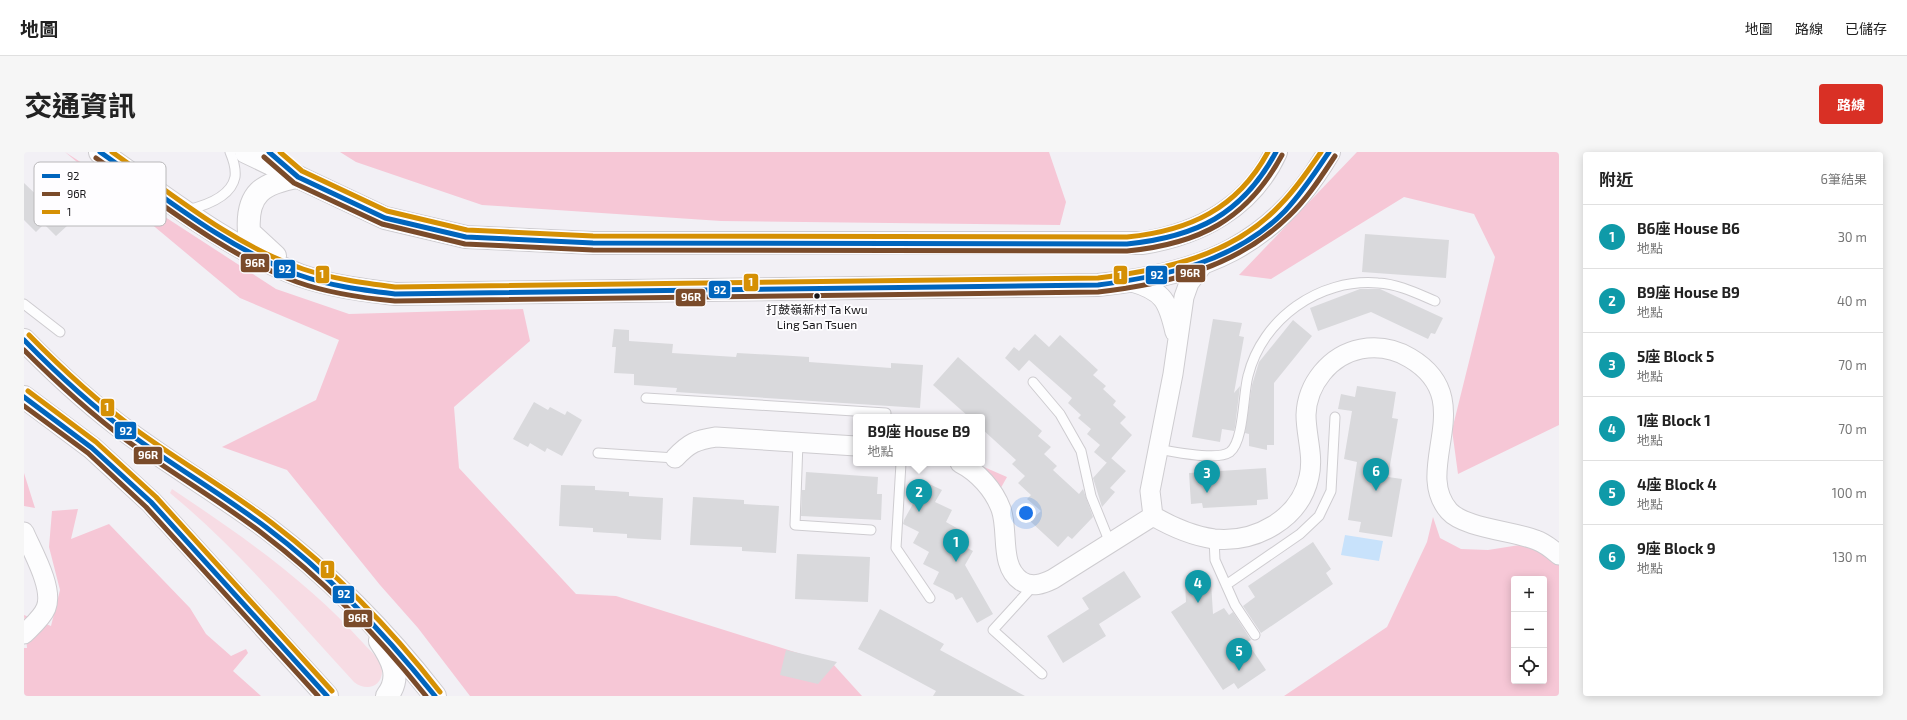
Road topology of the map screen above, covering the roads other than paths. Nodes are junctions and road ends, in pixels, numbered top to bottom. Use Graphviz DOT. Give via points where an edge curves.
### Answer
graph roads {
  1 [pos="100,152"];
  2 [pos="230,152"];
  3 [pos="246,152"];
  4 [pos="270,152"];
  5 [pos="1276,152"];
  6 [pos="1329,152"];
  7 [pos="114,162"];
  8 [pos="298,177"];
  9 [pos="166,198"];
  10 [pos="185,211"];
  11 [pos="1204,263"];
  12 [pos="300,275"];
  13 [pos="1132,282"];
  14 [pos="1435,301"];
  15 [pos="24,304"];
  16 [pos="60,332"];
  17 [pos="24,340"];
  18 [pos="1177,342"];
  19 [pos="24,346"];
  20 [pos="49,365"];
  21 [pos="1033,382"];
  22 [pos="24,397"];
  23 [pos="646,398"];
  24 [pos="886,414"];
  25 [pos="1335,417"];
  26 [pos="798,442"];
  27 [pos="853,446"];
  28 [pos="1158,450"];
  29 [pos="598,453"];
  30 [pos="675,458"];
  31 [pos="901,466"];
  32 [pos="965,466"];
  33 [pos="1153,516"];
  34 [pos="871,530"];
  35 [pos="24,532"];
  36 [pos="1214,539"];
  37 [pos="1110,543"];
  38 [pos="1559,555"];
  39 [pos="1226,584"];
  40 [pos="1034,585"];
  41 [pos="930,598"];
  42 [pos="354,605"];
  43 [pos="24,634"];
  44 [pos="1255,635"];
  45 [pos="1042,674"];
  46 [pos="321,689"];
  47 [pos="336,696"];
  48 [pos="387,696"];
  49 [pos="435,696"];
  1 -- 7 [label="main road"];
  2 -- 10 [label="lane" via="235,176 229,189 211,202"];
  3 -- 8 [label="main road"];
  4 -- 8 [label="main road"];
  5 -- 8 [label="main road" via="1253,187 1235,205 1212,221 1173,238 1127,244 601,243 466,237 385,218"];
  6 -- 11 [label="main road" via="1306,187 1272,223 1231,251"];
  8 -- 12 [label="main road" via="270,184 260,190 254,197 248,217 249,232 261,245"];
  9 -- 10 [label="main road"];
  10 -- 12 [label="main road" via="236,245"];
  11 -- 13 [label="main road" via="1179,272"];
  11 -- 18 [label="street" via="1189,283 1184,297"];
  12 -- 13 [label="main road" via="349,289 395,294 1082,285"];
  13 -- 18 [label="street" via="1149,286 1166,301"];
  14 -- 28 [label="lane" via="1408,289 1377,283 1346,284 1310,298 1278,321 1260,346 1248,375 1238,440 1230,451 1218,456"];
  15 -- 16 [label="lane"];
  17 -- 20 [label="main road"];
  18 -- 28 [label="street"];
  19 -- 20 [label="main road"];
  20 -- 42 [label="main road" via="129,433 267,529"];
  21 -- 37 [label="lane" via="1060,414 1082,451 1091,496"];
  22 -- 46 [label="main road" via="92,448 151,502"];
  23 -- 24 [label="lane"];
  25 -- 39 [label="lane" via="1331,491 1320,516 1300,534"];
  26 -- 27 [label="street"];
  26 -- 30 [label="street" via="716,437 700,439 686,446"];
  26 -- 34 [label="lane" via="795,525"];
  28 -- 33 [label="street" via="1150,491"];
  29 -- 30 [label="lane"];
  31 -- 41 [label="lane" via="896,548"];
  32 -- 40 [label="street" via="975,472 994,494 1004,522 1010,569 1024,583"];
  33 -- 36 [label="street" via="1171,526"];
  33 -- 37 [label="street"];
  35 -- 43 [label="street" via="48,592 46,608"];
  36 -- 38 [label="street" via="1238,538 1264,531 1276,525 1291,511 1306,486 1311,468 1306,416 1313,385 1326,368 1343,356 1361,349 1378,348 1398,352 1419,364 1439,388 1444,418 1437,480 1440,494 1448,510 1459,519 1537,540"];
  36 -- 39 [label="lane" via="1215,560"];
  37 -- 40 [label="street" via="1044,584"];
  39 -- 44 [label="lane" via="1235,605"];
  40 -- 45 [label="lane" via="993,630"];
  42 -- 48 [label="main road" via="392,662 394,687"];
  42 -- 49 [label="main road" via="395,647"];
  46 -- 47 [label="main road"];
}
